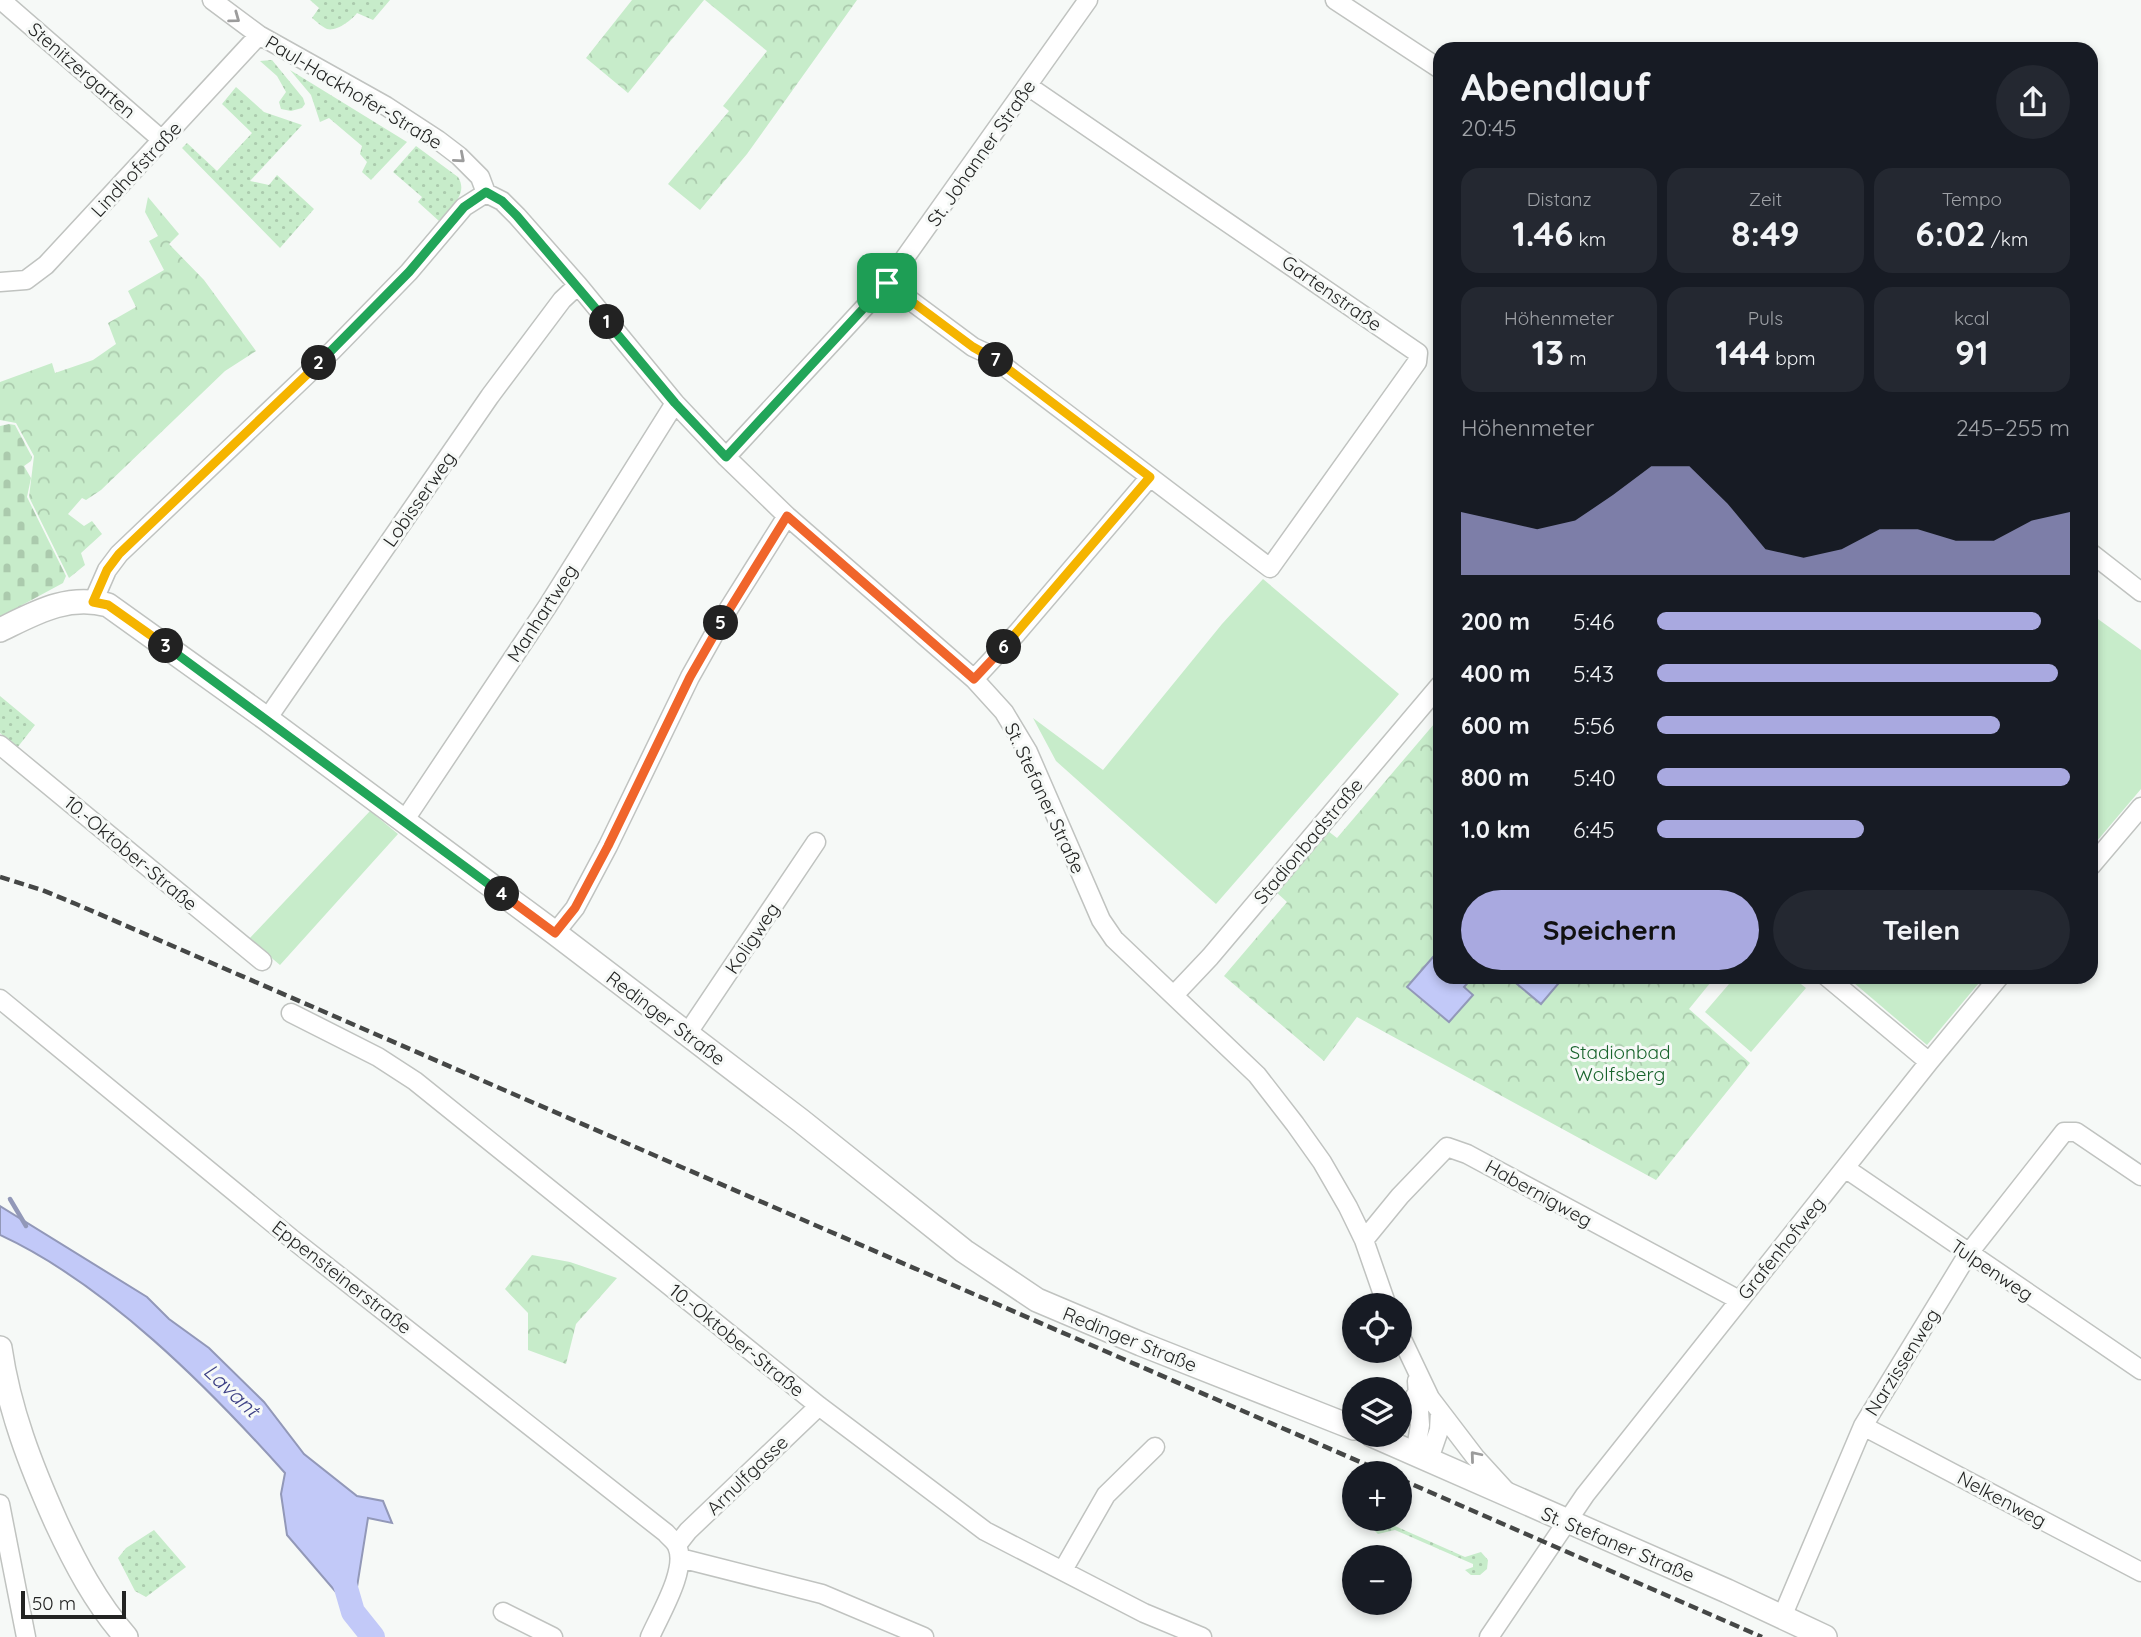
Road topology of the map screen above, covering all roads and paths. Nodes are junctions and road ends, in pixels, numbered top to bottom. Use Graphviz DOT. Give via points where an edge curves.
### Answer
graph roads {
  1 [pos="1,0"];
  2 [pos="212,0"];
  3 [pos="1088,0"];
  4 [pos="1335,0"];
  5 [pos="260,35"];
  6 [pos="1433,64"];
  7 [pos="1028,86"];
  8 [pos="162,141"];
  9 [pos="486,192"];
  10 [pos="0,282"];
  11 [pos="887,283"];
  12 [pos="578,285"];
  13 [pos="675,403"];
  14 [pos="726,457"];
  15 [pos="1150,477"];
  16 [pos="787,516"];
  17 [pos="2098,558"];
  18 [pos="2141,592"];
  19 [pos="93,602"];
  20 [pos="0,631"];
  21 [pos="974,679"];
  22 [pos="1433,693"];
  23 [pos="267,719"];
  24 [pos="0,745"];
  25 [pos="2141,807"];
  26 [pos="404,821"];
  27 [pos="816,842"];
  28 [pos="2098,858"];
  29 [pos="555,933"];
  30 [pos="262,961"];
  31 [pos="1836,984"];
  32 [pos="1993,984"];
  33 [pos="1174,995"];
  34 [pos="0,999"];
  35 [pos="291,1013"];
  36 [pos="687,1034"];
  37 [pos="1929,1062"];
  38 [pos="1845,1168"];
  39 [pos="2141,1176"];
  40 [pos="1364,1240"];
  41 [pos="1968,1254"];
  42 [pos="1382,1293"];
  43 [pos="1739,1300"];
  44 [pos="0,1348"];
  45 [pos="1412,1361"];
  46 [pos="1415,1367"];
  47 [pos="2141,1370"];
  48 [pos="1419,1390"];
  49 [pos="1412,1402"];
  50 [pos="819,1406"];
  51 [pos="1440,1412"];
  52 [pos="1342,1423"];
  53 [pos="1863,1426"];
  54 [pos="1155,1447"];
  55 [pos="1399,1447"];
  56 [pos="1422,1457"];
  57 [pos="1512,1498"];
  58 [pos="0,1504"];
  59 [pos="1566,1521"];
  60 [pos="678,1551"];
  61 [pos="1063,1570"];
  62 [pos="2141,1572"];
  63 [pos="503,1612"];
  64 [pos="1782,1617"];
  65 [pos="122,1635"];
  66 [pos="26,1637"];
  67 [pos="553,1637"];
  68 [pos="650,1637"];
  69 [pos="924,1637"];
  70 [pos="1202,1637"];
  71 [pos="1489,1637"];
  72 [pos="1825,1637"];
  1 -- 8 [label="street, Stenitzergarten"];
  2 -- 5 [label="street, Paul-Hackhofer-Straße, one-way"];
  3 -- 7 [label="street, St. Johanner Straße"];
  4 -- 6 [label="street"];
  5 -- 8 [label="street, Lindhofstraße"];
  5 -- 9 [label="street, Paul-Hackhofer-Straße, one-way" via="438,140 480,177"];
  7 -- 11 [label="street, St. Johanner Straße"];
  7 -- 15 [label="street, Gartenstraße" via="1418,353 1418,362 1270,568"];
  8 -- 10 [label="street, Lindhofstraße" via="36,274"];
  9 -- 12 [label="street, St. Stefaner Straße" via="502,201"];
  9 -- 19 [label="street" via="464,207 332,351 119,554"];
  11 -- 14 [label="street, St. Johanner Straße"];
  11 -- 15 [label="street"];
  12 -- 13 [label="street, St. Stefaner Straße"];
  12 -- 23 [label="street, Lobisserweg" via="490,396"];
  13 -- 14 [label="street, St. Stefaner Straße"];
  13 -- 26 [label="street, Manhartweg" via="547,607"];
  14 -- 16 [label="street, St. Stefaner Straße"];
  15 -- 21 [label="street"];
  16 -- 21 [label="street, St. Stefaner Straße"];
  16 -- 29 [label="street" via="690,677 608,846 575,908"];
  17 -- 18 [label="street"];
  19 -- 20 [label="main road, Redinger Straße" via="48,606"];
  19 -- 23 [label="main road, Redinger Straße" via="120,612"];
  21 -- 33 [label="street, St. Stefaner Straße" via="1018,733 1101,920 1114,939"];
  22 -- 33 [label="street, Stadionbadstraße"];
  23 -- 26 [label="main road, Redinger Straße"];
  24 -- 30 [label="street, 10.-Oktober-Straße"];
  25 -- 28 [label="street"];
  26 -- 29 [label="main road, Redinger Straße"];
  27 -- 36 [label="street, Koligweg"];
  29 -- 36 [label="main road, Redinger Straße"];
  31 -- 37 [label="street"];
  32 -- 37 [label="street, Grafenhofweg"];
  33 -- 40 [label="street, St. Stefaner Straße" via="1257,1075 1322,1162"];
  34 -- 60 [label="street, Eppensteinerstraße" via="292,1239 666,1533"];
  35 -- 50 [label="street, 10.-Oktober-Straße" via="378,1056 415,1081"];
  36 -- 52 [label="main road, Redinger Straße" via="964,1251 1037,1300"];
  37 -- 38 [label="street, Grafenhofweg"];
  38 -- 41 [label="street, Tulpenweg"];
  38 -- 43 [label="street, Grafenhofweg"];
  39 -- 41 [label="street, Narzissenweg" via="2076,1132 2064,1132"];
  40 -- 42 [label="street, St. Stefaner Straße"];
  40 -- 43 [label="street, Habernigweg" via="1447,1147"];
  41 -- 47 [label="street, Tulpenweg"];
  41 -- 53 [label="street, Narzissenweg"];
  43 -- 59 [label="street, Grafenhofweg"];
  44 -- 65 [label="main road" via="15,1421 37,1479 75,1561"];
  45 -- 46 [label="street, St. Stefaner Straße"];
  46 -- 48 [label="street, St. Stefaner Straße"];
  46 -- 51 [label="street, St. Stefaner Straße"];
  48 -- 49 [label="street"];
  48 -- 56 [label="street, St. Stefaner Straße"];
  50 -- 60 [label="street, Arnulfgasse" via="688,1531"];
  50 -- 61 [label="street, 10.-Oktober-Straße" via="985,1531"];
  51 -- 56 [label="street" via="1439,1430"];
  57 -- 51 [label="street, St. Stefaner Straße, one-way"];
  53 -- 62 [label="street, Nelkenweg"];
  53 -- 64 [label="street, Narzissenweg"];
  54 -- 61 [label="street" via="1106,1495"];
  55 -- 56 [label="main road"];
  56 -- 57 [label="main road"];
  57 -- 59 [label="main road, St. Stefaner Straße"];
  58 -- 66 [label="street"];
  59 -- 64 [label="main road, St. Stefaner Straße"];
  59 -- 71 [label="street, Grafenhofweg"];
  60 -- 68 [label="street" via="677,1576"];
  60 -- 69 [label="street" via="822,1594"];
  61 -- 70 [label="street, 10.-Oktober-Straße" via="1144,1613"];
  63 -- 67 [label="street"];
  64 -- 72 [label="main road, St. Stefaner Straße"];
}
